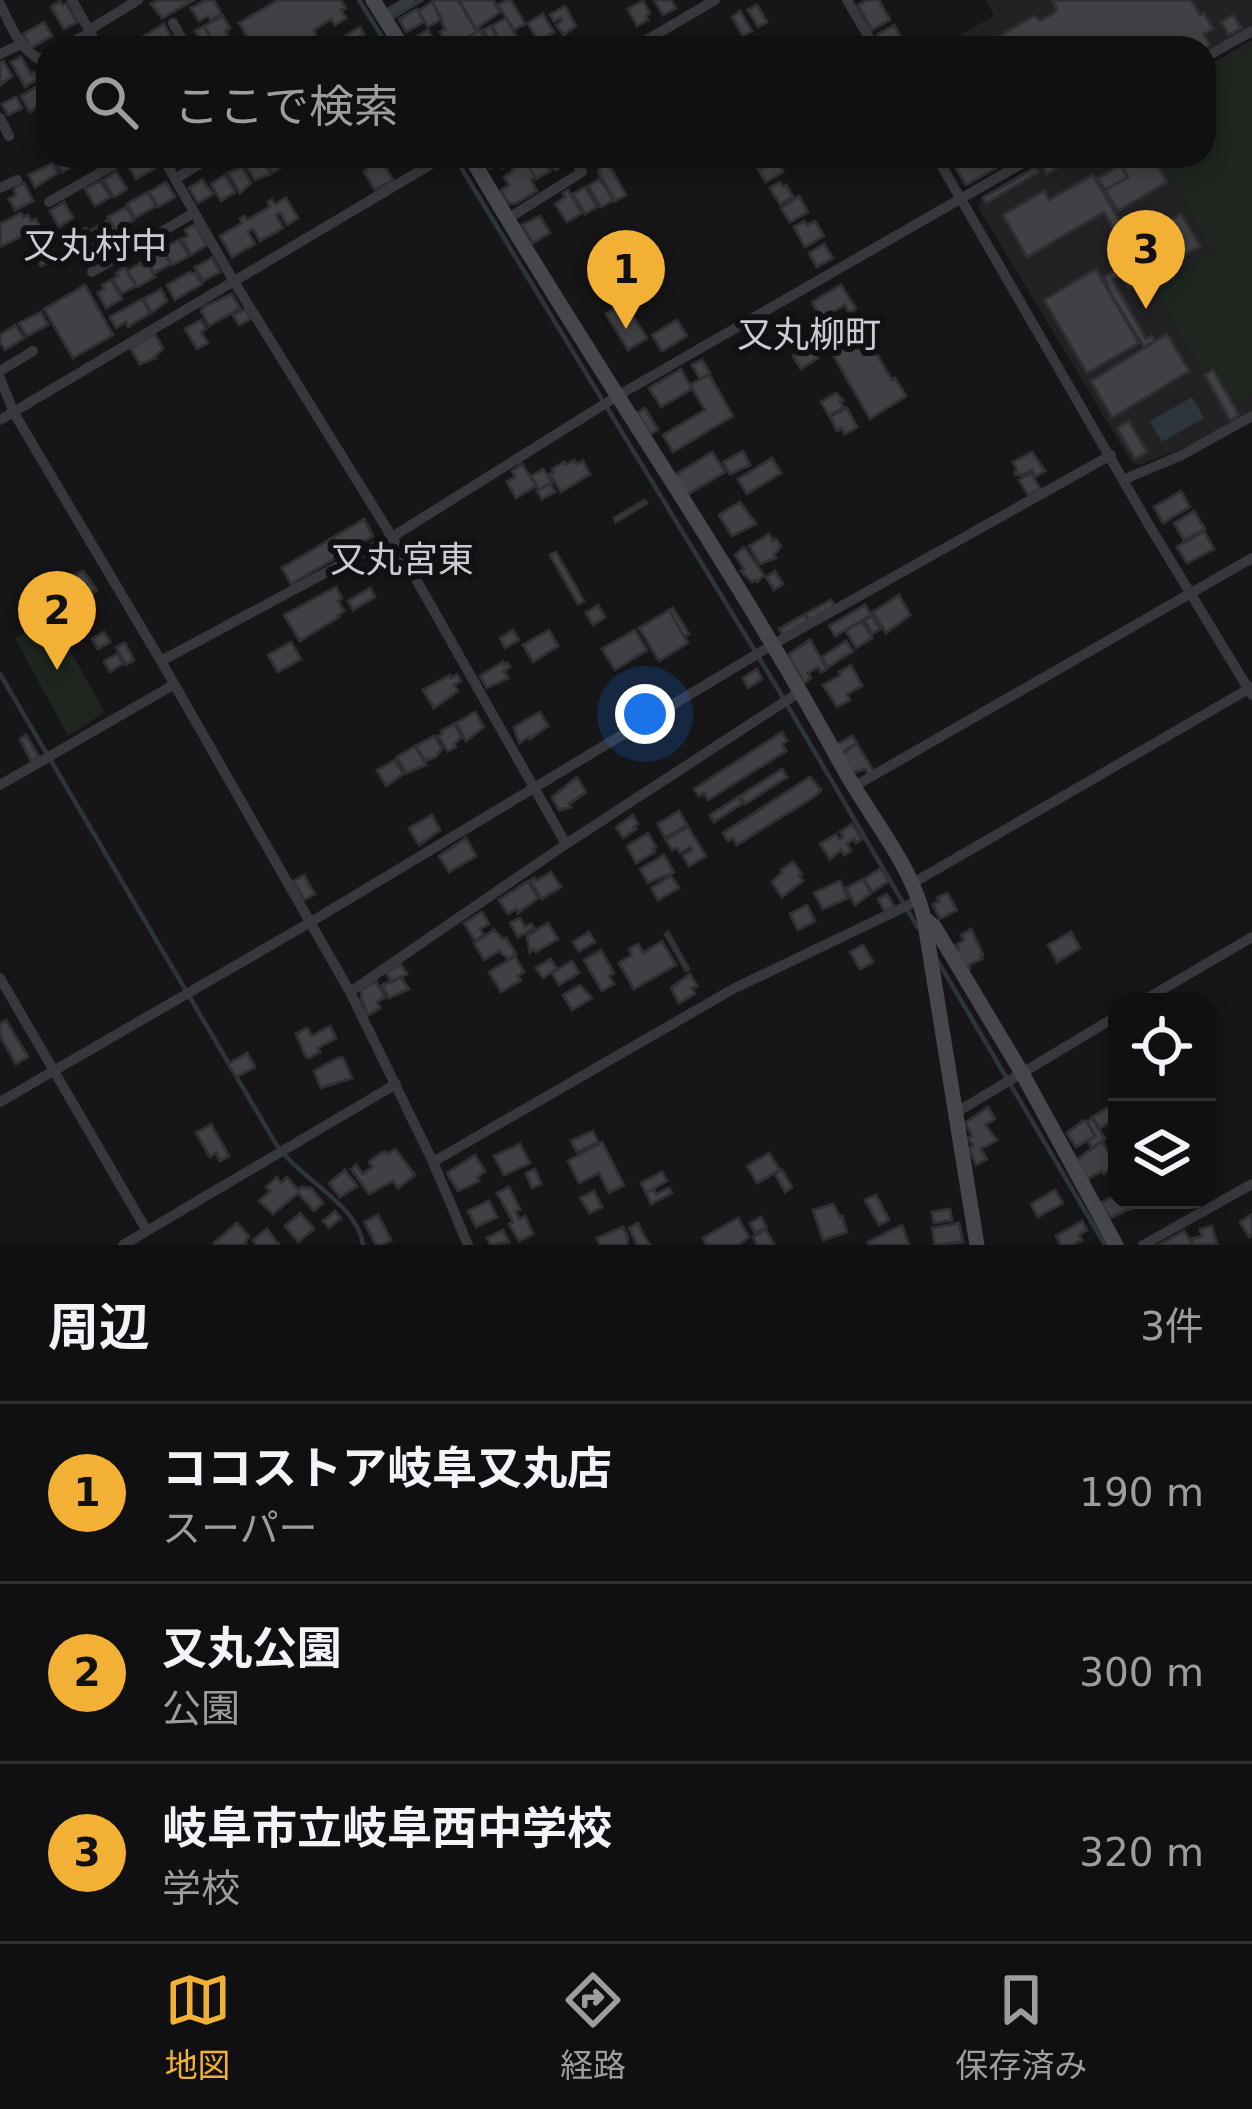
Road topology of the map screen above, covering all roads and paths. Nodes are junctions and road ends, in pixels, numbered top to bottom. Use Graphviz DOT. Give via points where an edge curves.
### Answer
graph roads {
  1 [pos="72,0"];
  2 [pos="138,0"];
  3 [pos="373,0"];
  4 [pos="410,0"];
  5 [pos="716,0"];
  6 [pos="848,0"];
  7 [pos="0,4"];
  8 [pos="383,16"];
  9 [pos="173,23"];
  10 [pos="1252,31"];
  11 [pos="89,32"];
  12 [pos="82,36"];
  13 [pos="92,36"];
  14 [pos="181,36"];
  15 [pos="396,36"];
  16 [pos="654,36"];
  17 [pos="868,36"];
  18 [pos="21,44"];
  19 [pos="1216,51"];
  20 [pos="0,54"];
  21 [pos="36,58"];
  22 [pos="0,118"];
  23 [pos="9,136"];
  24 [pos="108,168"];
  25 [pos="169,168"];
  26 [pos="193,168"];
  27 [pos="424,168"];
  28 [pos="477,168"];
  29 [pos="580,168"];
  30 [pos="943,168"];
  31 [pos="1014,168"];
  32 [pos="175,179"];
  33 [pos="17,180"];
  34 [pos="0,188"];
  35 [pos="961,199"];
  36 [pos="49,202"];
  37 [pos="194,213"];
  38 [pos="507,219"];
  39 [pos="92,272"];
  40 [pos="233,280"];
  41 [pos="33,351"];
  42 [pos="0,374"];
  43 [pos="619,395"];
  44 [pos="14,413"];
  45 [pos="1252,416"];
  46 [pos="0,420"];
  47 [pos="1112,454"];
  48 [pos="1125,479"];
  49 [pos="392,537"];
  50 [pos="1252,558"];
  51 [pos="1191,593"];
  52 [pos="772,645"];
  53 [pos="161,661"];
  54 [pos="173,685"];
  55 [pos="1251,690"];
  56 [pos="801,692"];
  57 [pos="0,785"];
  58 [pos="536,788"];
  59 [pos="853,788"];
  60 [pos="566,844"];
  61 [pos="913,883"];
  62 [pos="920,900"];
  63 [pos="924,919"];
  64 [pos="309,923"];
  65 [pos="1252,937"];
  66 [pos="0,979"];
  67 [pos="350,992"];
  68 [pos="1156,993"];
  69 [pos="1108,1021"];
  70 [pos="53,1071"];
  71 [pos="1022,1073"];
  72 [pos="396,1084"];
  73 [pos="0,1102"];
  74 [pos="957,1112"];
  75 [pos="433,1162"];
  76 [pos="1252,1184"];
  77 [pos="147,1231"];
  78 [pos="124,1245"];
  79 [pos="468,1245"];
  80 [pos="977,1245"];
  81 [pos="1116,1245"];
  82 [pos="1143,1245"];
  1 -- 11 [label="street"];
  2 -- 11 [label="street"];
  3 -- 8 [label="street"];
  4 -- 8 [label="street"];
  5 -- 16 [label="street"];
  6 -- 17 [label="street"];
  7 -- 18 [label="street"];
  8 -- 15 [label="street"];
  9 -- 14 [label="street"];
  10 -- 19 [label="street"];
  11 -- 12 [label="street"];
  11 -- 13 [label="street"];
  18 -- 20 [label="street"];
  18 -- 21 [label="street"];
  22 -- 23 [label="street"];
  24 -- 36 [label="street"];
  25 -- 32 [label="street"];
  26 -- 32 [label="street"];
  27 -- 40 [label="street"];
  28 -- 38 [label="street"];
  29 -- 38 [label="street"];
  30 -- 35 [label="street"];
  31 -- 35 [label="street"];
  32 -- 37 [label="street"];
  33 -- 34 [label="street"];
  35 -- 43 [label="street"];
  35 -- 47 [label="street"];
  37 -- 39 [label="street"];
  37 -- 40 [label="street"];
  38 -- 43 [label="street"];
  40 -- 44 [label="street"];
  40 -- 49 [label="street"];
  41 -- 42 [label="street"];
  42 -- 44 [label="street"];
  43 -- 49 [label="street"];
  43 -- 52 [label="street"];
  44 -- 46 [label="street"];
  44 -- 53 [label="street"];
  45 -- 48 [label="street"];
  47 -- 48 [label="street"];
  47 -- 52 [label="street"];
  48 -- 51 [label="street"];
  49 -- 53 [label="street"];
  49 -- 58 [label="street"];
  50 -- 51 [label="street"];
  51 -- 55 [label="street"];
  51 -- 59 [label="street"];
  52 -- 56 [label="street"];
  52 -- 58 [label="street"];
  53 -- 54 [label="street"];
  54 -- 57 [label="street"];
  54 -- 64 [label="street"];
  55 -- 61 [label="street"];
  56 -- 59 [label="street"];
  56 -- 60 [label="street"];
  58 -- 60 [label="street"];
  58 -- 64 [label="street"];
  59 -- 61 [label="street"];
  60 -- 67 [label="street"];
  61 -- 62 [label="street"];
  62 -- 63 [label="street"];
  62 -- 75 [label="street" via="733,988"];
  63 -- 71 [label="street"];
  63 -- 74 [label="street"];
  64 -- 67 [label="street"];
  64 -- 70 [label="street"];
  65 -- 68 [label="street"];
  66 -- 70 [label="street"];
  67 -- 72 [label="street"];
  69 -- 71 [label="street"];
  70 -- 73 [label="street"];
  70 -- 77 [label="street"];
  71 -- 74 [label="street"];
  71 -- 81 [label="street"];
  72 -- 75 [label="street"];
  72 -- 77 [label="street"];
  74 -- 80 [label="street"];
  75 -- 79 [label="street"];
  76 -- 82 [label="street"];
  77 -- 78 [label="street"];
}
